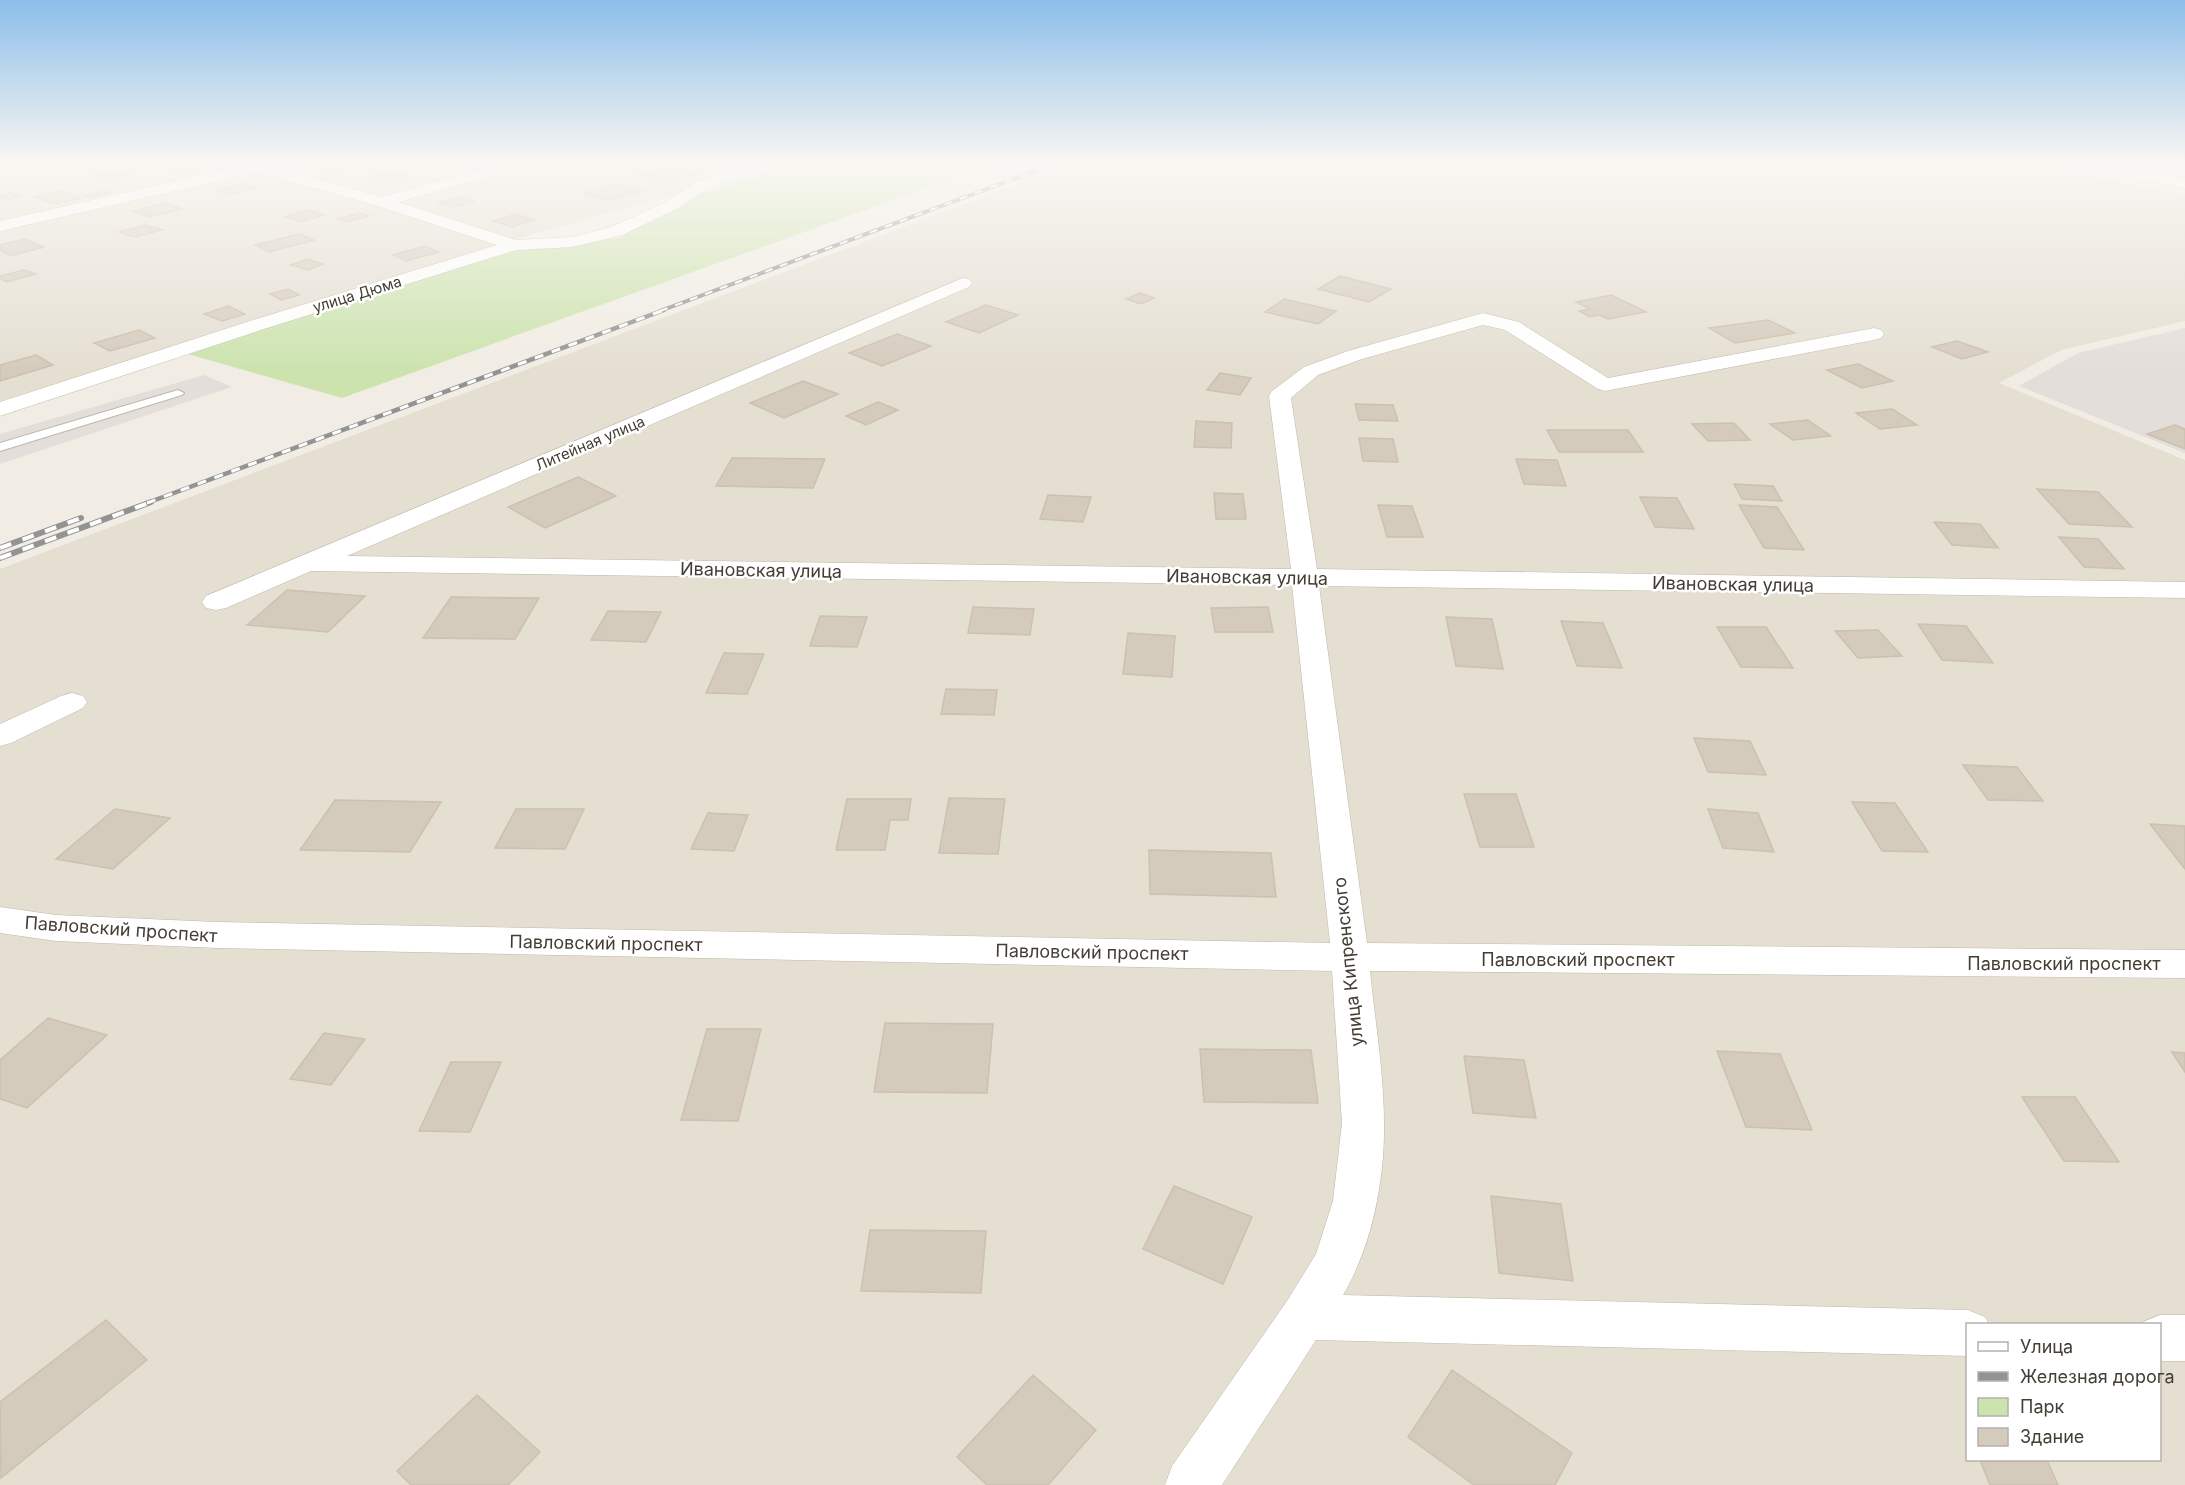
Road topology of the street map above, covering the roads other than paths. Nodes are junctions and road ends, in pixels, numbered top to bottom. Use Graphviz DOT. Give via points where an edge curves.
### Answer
graph roads {
  1 [pos="472,231"];
  2 [pos="616,231"];
  3 [pos="515,245"];
  4 [pos="963,283"];
  5 [pos="1874,334"];
  6 [pos="178,393"];
  7 [pos="0,409"];
  8 [pos="0,447"];
  9 [pos="309,563"];
  10 [pos="1305,578"];
  11 [pos="2185,590"];
  12 [pos="216,602"];
  13 [pos="72,702"];
  14 [pos="0,736"];
  15 [pos="0,920"];
  16 [pos="1350,957"];
  17 [pos="2185,964"];
  18 [pos="1304,1317"];
  19 [pos="1966,1333"];
  20 [pos="2161,1338"];
  21 [pos="2185,1338"];
  22 [pos="1191,1485"];
  1 -- 3 [label="street"];
  2 -- 3 [label="street, улица Дюма" via="572,242"];
  3 -- 7 [label="street, улица Дюма"];
  4 -- 9 [label="street, Литейная улица"];
  5 -- 10 [label="street, улица Кипренского" via="1605,385 1512,326 1483,319 1311,371 1280,396"];
  6 -- 8 [label="lane"];
  9 -- 10 [label="street, Ивановская улица"];
  9 -- 12 [label="street, Литейная улица"];
  10 -- 11 [label="street, Ивановская улица"];
  10 -- 16 [label="street, улица Кипренского"];
  13 -- 14 [label="street"];
  15 -- 16 [label="street, Павловский проспект" via="56,928 217,936"];
  16 -- 17 [label="street, Павловский проспект"];
  16 -- 18 [label="street, улица Кипренского" via="1363,1123 1355,1201 1337,1262"];
  18 -- 19 [label="street"];
  18 -- 22 [label="street, улица Кипренского"];
  20 -- 21 [label="street"];
}
